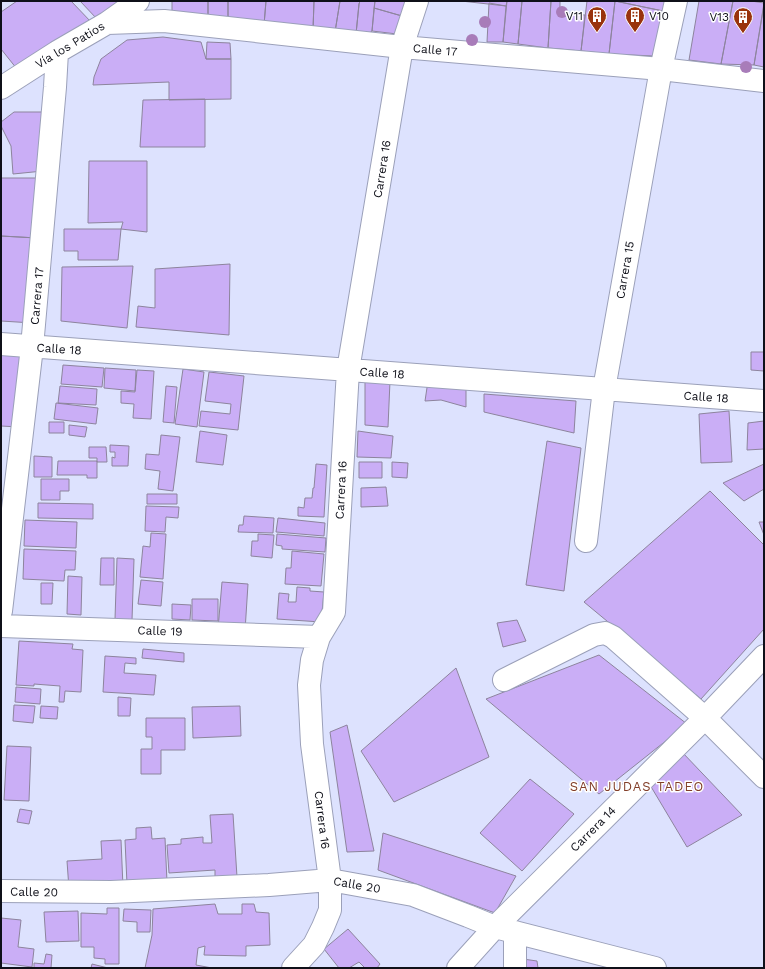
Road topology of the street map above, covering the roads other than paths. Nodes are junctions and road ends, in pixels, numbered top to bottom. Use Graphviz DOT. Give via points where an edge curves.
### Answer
graph roads {
  1 [pos="138,1"];
  2 [pos="417,1"];
  3 [pos="676,1"];
  4 [pos="106,23"];
  5 [pos="402,47"];
  6 [pos="57,52"];
  7 [pos="661,69"];
  8 [pos="764,81"];
  9 [pos="1,88"];
  10 [pos="1,344"];
  11 [pos="32,347"];
  12 [pos="348,370"];
  13 [pos="604,389"];
  14 [pos="764,401"];
  15 [pos="586,541"];
  16 [pos="1,611"];
  17 [pos="1,626"];
  18 [pos="319,637"];
  19 [pos="764,656"];
  20 [pos="504,680"];
  21 [pos="705,718"];
  22 [pos="764,777"];
  23 [pos="330,880"];
  24 [pos="1,891"];
  25 [pos="505,930"];
  26 [pos="293,968"];
  27 [pos="458,968"];
  28 [pos="515,968"];
  29 [pos="655,968"];
  1 -- 4 [label="street, Vía los Patios"];
  2 -- 5 [label="street, Carrera 16"];
  3 -- 7 [label="street, Carrera 15"];
  4 -- 5 [label="street, Calle 17" via="164,21"];
  4 -- 6 [label="street, Vía los Patios"];
  5 -- 7 [label="street, Calle 17"];
  5 -- 12 [label="street, Carrera 16"];
  6 -- 9 [label="street, Vía los Patios"];
  6 -- 11 [label="street, Carrera 17"];
  7 -- 8 [label="street, Calle 17"];
  7 -- 13 [label="street, Carrera 15"];
  10 -- 11 [label="street, Calle 18"];
  11 -- 12 [label="street, Calle 18"];
  11 -- 16 [label="street, Carrera 17"];
  12 -- 13 [label="street, Calle 18"];
  12 -- 18 [label="street, Carrera 16" via="334,612"];
  13 -- 14 [label="street, Calle 18"];
  13 -- 15 [label="street, Carrera 15"];
  17 -- 18 [label="street, Calle 19"];
  18 -- 23 [label="street, Carrera 16" via="312,660 309,684 312,744"];
  19 -- 21 [label="street, Carrera 14"];
  20 -- 21 [label="street" via="594,635 605,633 613,637"];
  21 -- 22 [label="street"];
  21 -- 25 [label="street, Carrera 14"];
  23 -- 24 [label="street, Calle 20" via="111,892"];
  23 -- 25 [label="street, Calle 20" via="413,895"];
  23 -- 26 [label="street, Carrera 16" via="330,910 323,927 314,945"];
  25 -- 27 [label="street, Carrera 14"];
  25 -- 28 [label="street"];
  25 -- 29 [label="street, Calle 20"];
}
